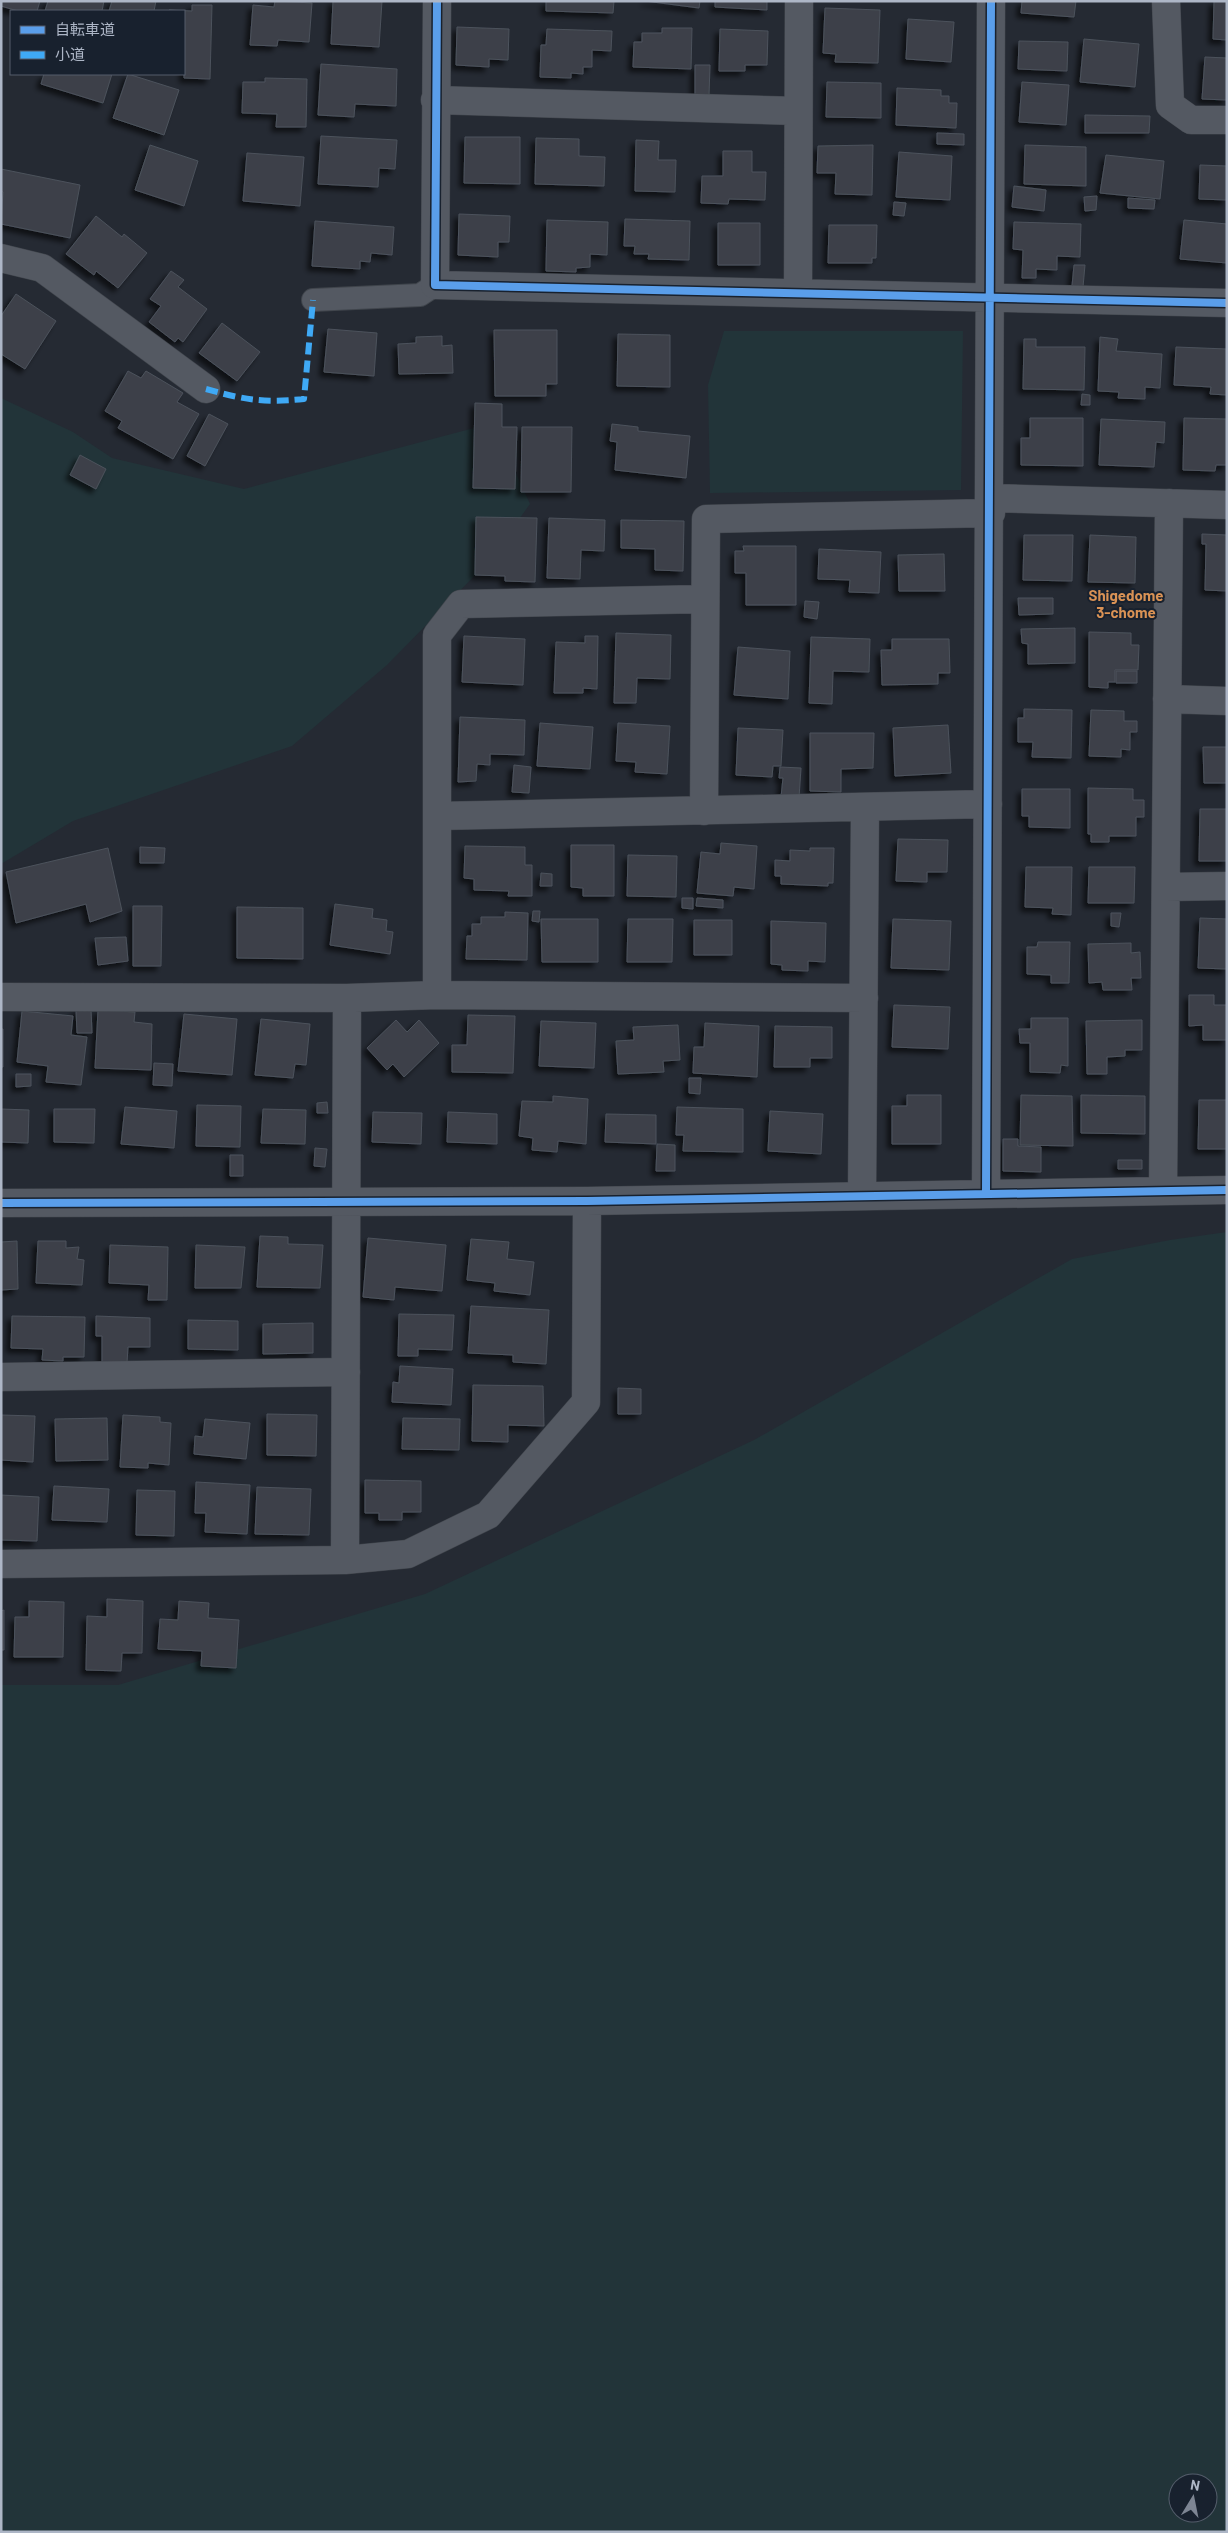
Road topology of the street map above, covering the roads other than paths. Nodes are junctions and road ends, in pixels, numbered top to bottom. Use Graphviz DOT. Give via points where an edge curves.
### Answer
graph roads {
  1 [pos="437,1"];
  2 [pos="799,1"];
  3 [pos="991,1"];
  4 [pos="1166,1"];
  5 [pos="435,100"];
  6 [pos="798,111"];
  7 [pos="1227,120"];
  8 [pos="1,258"];
  9 [pos="435,286"];
  10 [pos="798,293"];
  11 [pos="990,298"];
  12 [pos="313,300"];
  13 [pos="1227,303"];
  14 [pos="206,388"];
  15 [pos="1169,503"];
  16 [pos="991,505"];
  17 [pos="1227,505"];
  18 [pos="705,599"];
  19 [pos="1167,699"];
  20 [pos="1227,701"];
  21 [pos="988,804"];
  22 [pos="866,807"];
  23 [pos="704,811"];
  24 [pos="437,816"];
  25 [pos="1227,886"];
  26 [pos="1166,887"];
  27 [pos="437,995"];
  28 [pos="1,997"];
  29 [pos="347,998"];
  30 [pos="864,998"];
  31 [pos="1227,1190"];
  32 [pos="1163,1191"];
  33 [pos="986,1194"];
  34 [pos="862,1196"];
  35 [pos="347,1201"];
  36 [pos="587,1201"];
  37 [pos="1,1203"];
  38 [pos="346,1372"];
  39 [pos="1,1377"];
  40 [pos="345,1560"];
  41 [pos="1,1564"];
  1 -- 5 [label="street"];
  2 -- 6 [label="street"];
  3 -- 11 [label="street"];
  4 -- 7 [label="street" via="1170,105 1191,120"];
  5 -- 6 [label="street"];
  5 -- 9 [label="street"];
  6 -- 10 [label="street"];
  8 -- 14 [label="street" via="42,268"];
  9 -- 10 [label="street"];
  9 -- 12 [label="lane" via="420,295"];
  10 -- 11 [label="street"];
  11 -- 13 [label="street"];
  11 -- 16 [label="street"];
  15 -- 16 [label="street"];
  15 -- 17 [label="street"];
  15 -- 19 [label="street"];
  16 -- 18 [label="street" via="706,519"];
  16 -- 21 [label="street"];
  18 -- 23 [label="street"];
  18 -- 24 [label="street" via="461,604 437,635"];
  19 -- 20 [label="street"];
  19 -- 26 [label="street"];
  21 -- 22 [label="street"];
  21 -- 33 [label="street"];
  22 -- 23 [label="street"];
  22 -- 30 [label="street"];
  23 -- 24 [label="street"];
  24 -- 27 [label="street"];
  25 -- 26 [label="street"];
  26 -- 32 [label="street"];
  27 -- 29 [label="street"];
  27 -- 30 [label="street"];
  28 -- 29 [label="street"];
  29 -- 35 [label="street"];
  30 -- 34 [label="street"];
  31 -- 32 [label="street"];
  32 -- 33 [label="street"];
  33 -- 34 [label="street"];
  34 -- 36 [label="street"];
  35 -- 36 [label="street"];
  35 -- 37 [label="street"];
  35 -- 38 [label="street"];
  36 -- 40 [label="street" via="586,1402 488,1515 408,1554"];
  38 -- 39 [label="street"];
  38 -- 40 [label="street"];
  40 -- 41 [label="street"];
}
